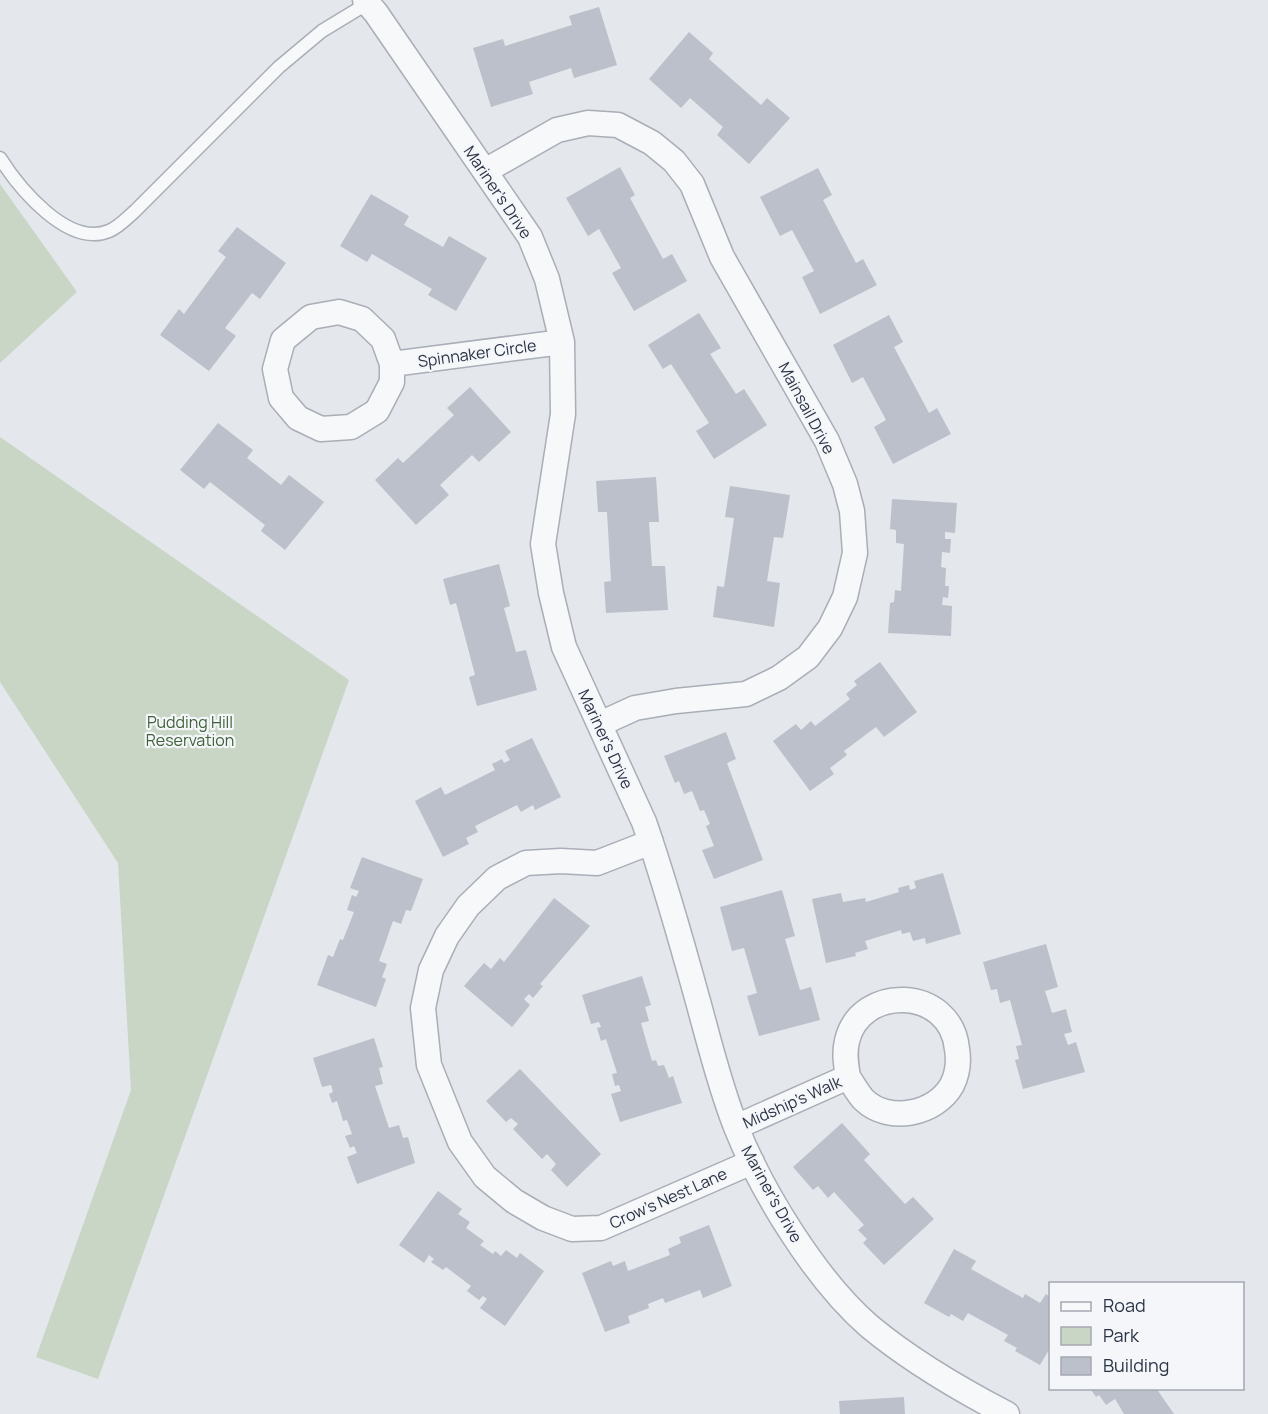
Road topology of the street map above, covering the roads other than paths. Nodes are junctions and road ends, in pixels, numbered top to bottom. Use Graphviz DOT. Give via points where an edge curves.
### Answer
graph roads {
  1 [pos="367,2"];
  2 [pos="0,158"];
  3 [pos="484,171"];
  4 [pos="561,342"];
  5 [pos="392,364"];
  6 [pos="600,724"];
  7 [pos="651,842"];
  8 [pos="848,1077"];
  9 [pos="736,1127"];
  10 [pos="752,1162"];
  11 [pos="1003,1413"];
  1 -- 2 [label="lane" via="321,31 279,67 135,212 107,232 90,234 52,217 34,203"];
  1 -- 3 [label="street, Mariner's Drive"];
  3 -- 4 [label="street, Mariner's Drive" via="530,237 547,279"];
  3 -- 6 [label="street, Mainsail Drive" via="557,130 588,123 618,125 652,143 674,161 693,184 722,257 828,441 852,511 855,553 845,597 830,628 808,657 779,678 746,694 635,708"];
  4 -- 5 [label="street, Spinnaker Circle"];
  4 -- 6 [label="street, Mariner's Drive" via="563,414 543,544 564,647"];
  5 -- 5 [label="street" via="383,339 362,319 339,312 311,316 283,340 275,369 281,398 298,418 321,429 351,427 377,411 392,382"];
  6 -- 7 [label="street, Mariner's Drive"];
  7 -- 9 [label="street, Mariner's Drive"];
  7 -- 10 [label="street, Crow's Nest Lane" via="597,862 526,863 497,878 468,906 447,936 431,970 423,1008 429,1065 460,1142 485,1178 543,1218 572,1229 601,1228"];
  8 -- 8 [label="street, Midship's Walk" via="865,1100 881,1110 902,1114 925,1109 952,1084 959,1063 956,1037 946,1019 926,1004 900,999 876,1005 856,1022 847,1040"];
  8 -- 9 [label="street, Midship's Walk"];
  9 -- 10 [label="street, Mariner's Drive"];
  10 -- 11 [label="street, Mariner's Drive" via="792,1234 830,1285 868,1324 914,1361"];
}
